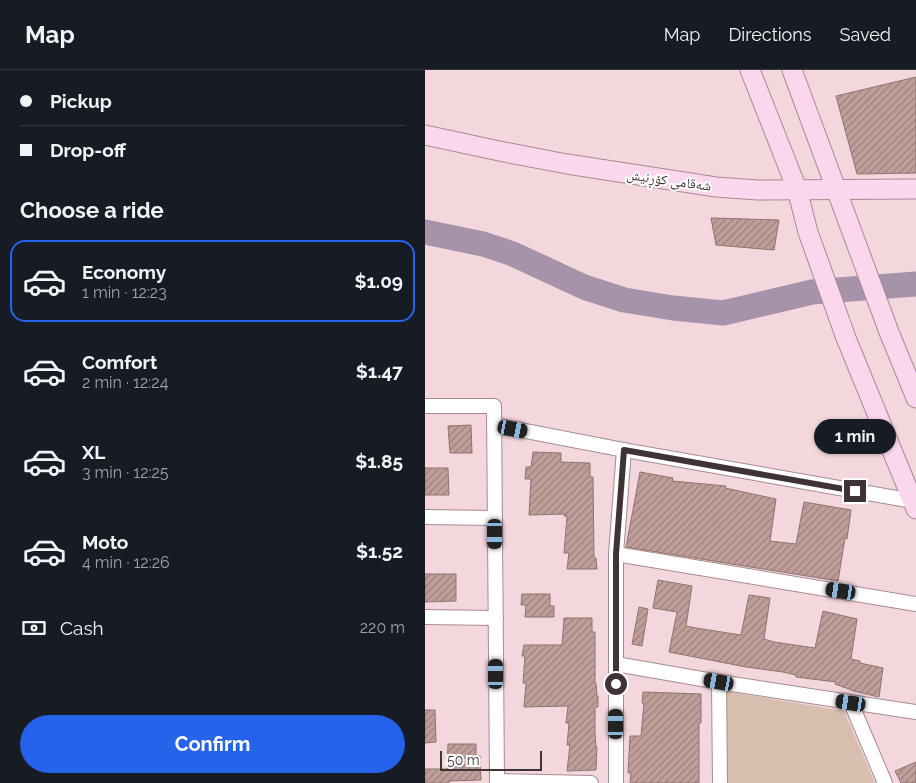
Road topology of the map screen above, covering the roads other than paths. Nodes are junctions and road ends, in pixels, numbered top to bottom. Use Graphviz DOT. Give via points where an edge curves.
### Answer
graph roads {
  1 [pos="750,70"];
  2 [pos="792,70"];
  3 [pos="425,134"];
  4 [pos="797,189"];
  5 [pos="836,189"];
  6 [pos="916,189"];
  7 [pos="916,398"];
  8 [pos="425,406"];
  9 [pos="494,425"];
  10 [pos="624,450"];
  11 [pos="914,505"];
  12 [pos="425,517"];
  13 [pos="495,518"];
  14 [pos="616,554"];
  15 [pos="916,604"];
  16 [pos="425,617"];
  17 [pos="496,618"];
  18 [pos="616,664"];
  19 [pos="719,682"];
  20 [pos="851,703"];
  21 [pos="916,712"];
  22 [pos="497,782"];
  23 [pos="591,783"];
  24 [pos="616,783"];
  25 [pos="719,783"];
  26 [pos="885,783"];
  1 -- 4 [label="street"];
  2 -- 5 [label="street"];
  3 -- 4 [label="street, شەقامی کۆڕنیش" via="504,152 631,174 737,189"];
  4 -- 5 [label="street, شەقامی کۆڕنیش"];
  4 -- 11 [label="street" via="808,232 846,338"];
  5 -- 6 [label="street, شەقامی کۆڕنیش"];
  5 -- 7 [label="street"];
  8 -- 9 [label="street" via="494,406"];
  9 -- 10 [label="street"];
  9 -- 13 [label="street"];
  10 -- 11 [label="street"];
  10 -- 14 [label="street"];
  12 -- 13 [label="street"];
  13 -- 17 [label="street"];
  14 -- 15 [label="street"];
  14 -- 18 [label="street"];
  16 -- 17 [label="street"];
  17 -- 22 [label="street"];
  18 -- 19 [label="street"];
  18 -- 24 [label="street"];
  19 -- 20 [label="street"];
  19 -- 25 [label="street"];
  20 -- 21 [label="street"];
  20 -- 26 [label="street"];
  22 -- 23 [label="street"];
}
